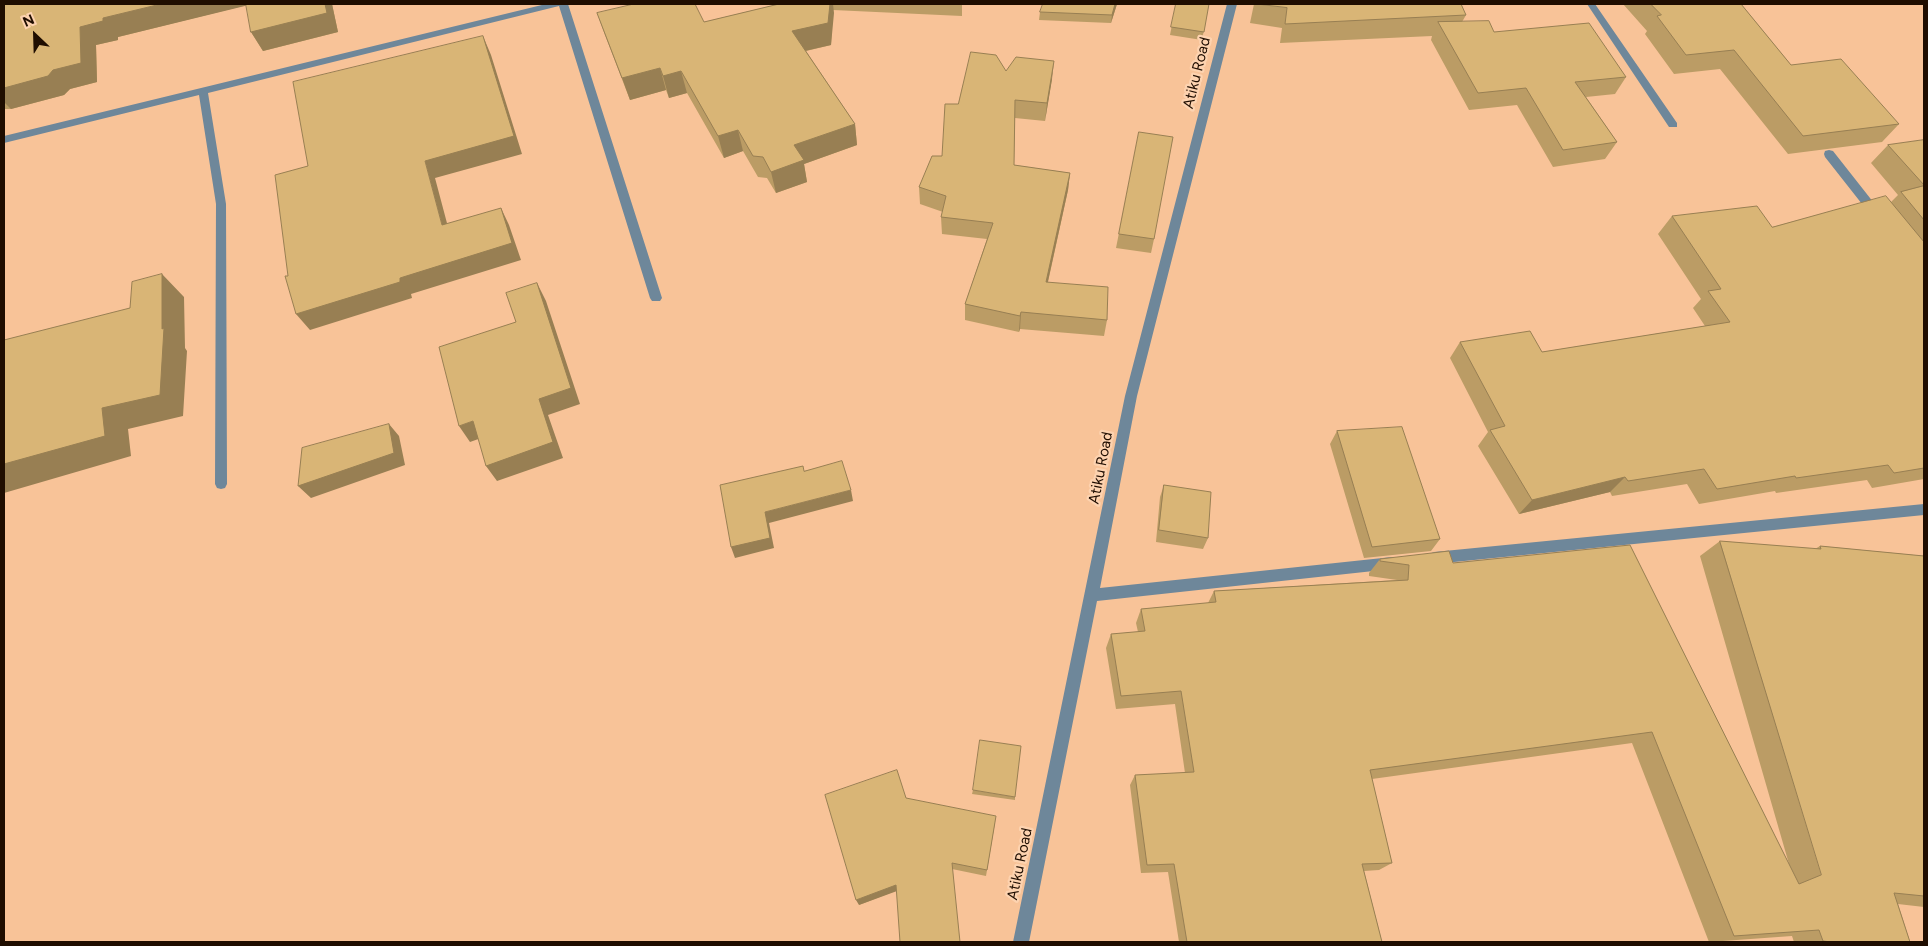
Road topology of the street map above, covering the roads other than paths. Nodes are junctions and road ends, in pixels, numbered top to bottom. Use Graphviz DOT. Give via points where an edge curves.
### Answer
graph roads {
  1 [pos="556,4"];
  2 [pos="563,4"];
  3 [pos="1232,4"];
  4 [pos="1591,4"];
  5 [pos="203,91"];
  6 [pos="1673,125"];
  7 [pos="4,139"];
  8 [pos="1829,154"];
  9 [pos="1883,221"];
  10 [pos="656,298"];
  11 [pos="221,484"];
  12 [pos="1924,509"];
  13 [pos="1421,560"];
  14 [pos="1402,562"];
  15 [pos="1092,595"];
  16 [pos="1021,942"];
  1 -- 5 [label="street"];
  2 -- 10 [label="street"];
  3 -- 15 [label="street, Atiku Road" via="1131,396"];
  4 -- 6 [label="street"];
  5 -- 7 [label="street"];
  5 -- 11 [label="street" via="220,204"];
  8 -- 9 [label="street"];
  12 -- 13 [label="street"];
  14 -- 15 [label="street"];
  15 -- 16 [label="street, Atiku Road"];
}
